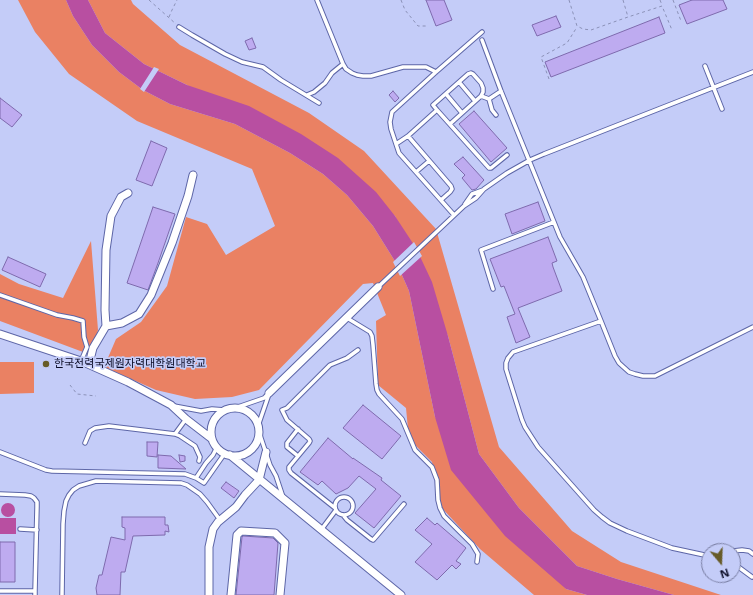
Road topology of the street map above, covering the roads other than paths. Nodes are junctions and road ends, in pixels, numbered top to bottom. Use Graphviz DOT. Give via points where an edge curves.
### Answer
graph roads {
  1 [pos="317,0"];
  2 [pos="179,27"];
  3 [pos="482,32"];
  4 [pos="482,40"];
  5 [pos="343,64"];
  6 [pos="705,66"];
  7 [pos="436,72"];
  8 [pos="753,72"];
  9 [pos="459,82"];
  10 [pos="714,87"];
  11 [pos="501,91"];
  12 [pos="446,94"];
  13 [pos="307,95"];
  14 [pos="481,96"];
  15 [pos="489,99"];
  16 [pos="475,101"];
  17 [pos="319,103"];
  18 [pos="722,109"];
  19 [pos="436,110"];
  20 [pos="462,112"];
  21 [pos="496,115"];
  22 [pos="450,124"];
  23 [pos="408,136"];
  24 [pos="396,144"];
  25 [pos="507,155"];
  26 [pos="429,160"];
  27 [pos="530,160"];
  28 [pos="416,172"];
  29 [pos="193,174"];
  30 [pos="128,193"];
  31 [pos="441,200"];
  32 [pos="454,215"];
  33 [pos="554,222"];
  34 [pos="378,287"];
  35 [pos="493,289"];
  36 [pos="0,295"];
  37 [pos="347,318"];
  38 [pos="601,321"];
  39 [pos="106,326"];
  40 [pos="753,327"];
  41 [pos="0,334"];
  42 [pos="358,350"];
  43 [pos="81,361"];
  44 [pos="89,364"];
  45 [pos="270,393"];
  46 [pos="171,405"];
  47 [pos="238,407"];
  48 [pos="225,410"];
  49 [pos="186,419"];
  50 [pos="259,423"];
  51 [pos="298,429"];
  52 [pos="175,434"];
  53 [pos="260,435"];
  54 [pos="212,439"];
  55 [pos="85,443"];
  56 [pos="217,448"];
  57 [pos="0,452"];
  58 [pos="266,452"];
  59 [pos="227,454"];
  60 [pos="298,456"];
  61 [pos="198,461"];
  62 [pos="196,478"];
  63 [pos="259,480"];
  64 [pos="0,494"];
  65 [pos="284,500"];
  66 [pos="404,504"];
  67 [pos="336,509"];
  68 [pos="343,515"];
  69 [pos="220,521"];
  70 [pos="20,529"];
  71 [pos="37,530"];
  72 [pos="321,530"];
  73 [pos="741,550"];
  74 [pos="701,554"];
  75 [pos="753,554"];
  76 [pos="477,562"];
  77 [pos="741,569"];
  78 [pos="752,577"];
  79 [pos="0,591"];
  80 [pos="35,593"];
  81 [pos="62,595"];
  82 [pos="209,595"];
  83 [pos="231,595"];
  84 [pos="280,595"];
  85 [pos="401,595"];
  1 -- 5 [label="lane"];
  2 -- 13 [label="lane" via="225,54 242,62 263,67"];
  3 -- 7 [label="lane"];
  4 -- 11 [label="lane"];
  5 -- 7 [label="lane" via="352,73 363,76 404,68 426,67"];
  5 -- 13 [label="lane" via="325,83"];
  6 -- 10 [label="lane"];
  7 -- 24 [label="lane" via="392,112 390,122"];
  8 -- 10 [label="lane"];
  9 -- 12 [label="lane"];
  9 -- 14 [label="lane" via="471,73 484,88"];
  9 -- 16 [label="lane"];
  10 -- 18 [label="lane"];
  10 -- 27 [label="lane"];
  11 -- 15 [label="lane"];
  11 -- 27 [label="lane"];
  12 -- 19 [label="lane" via="433,105"];
  12 -- 20 [label="lane"];
  13 -- 17 [label="lane"];
  14 -- 15 [label="lane"];
  14 -- 16 [label="lane"];
  15 -- 21 [label="lane"];
  16 -- 20 [label="lane"];
  19 -- 22 [label="lane"];
  19 -- 23 [label="lane"];
  20 -- 22 [label="lane"];
  22 -- 25 [label="lane" via="489,168"];
  23 -- 24 [label="lane"];
  23 -- 26 [label="lane"];
  24 -- 28 [label="lane" via="399,153"];
  26 -- 28 [label="lane"];
  26 -- 31 [label="lane" via="452,189"];
  27 -- 32 [label="lane" via="484,189"];
  27 -- 33 [label="lane"];
  28 -- 31 [label="lane"];
  29 -- 39 [label="street" via="188,196 151,296 139,314 122,323"];
  30 -- 39 [label="street" via="121,197 111,216 106,250"];
  31 -- 32 [label="lane"];
  32 -- 34 [label="lane"];
  33 -- 35 [label="lane" via="481,250"];
  33 -- 38 [label="lane" via="583,278"];
  34 -- 37 [label="street"];
  36 -- 43 [label="lane" via="56,315 83,321 87,346"];
  37 -- 45 [label="street"];
  37 -- 76 [label="lane" via="370,332 374,345 379,394 402,419 415,450 432,467 437,480 440,508 444,516 472,544 478,554"];
  38 -- 40 [label="lane" via="619,363 629,372 650,376 662,373"];
  38 -- 74 [label="lane" via="513,352 508,358 506,369 525,427 538,447 594,510 610,523 672,548"];
  39 -- 44 [label="street" via="93,348"];
  41 -- 43 [label="street"];
  42 -- 51 [label="lane" via="347,358 330,364 287,408 282,410 287,420"];
  43 -- 44 [label="street"];
  44 -- 46 [label="street"];
  45 -- 47 [label="lane" via="264,398"];
  45 -- 50 [label="lane"];
  46 -- 48 [label="lane" via="201,411"];
  46 -- 49 [label="street"];
  47 -- 48 [label="street"];
  47 -- 50 [label="street" via="251,412"];
  48 -- 54 [label="street" via="212,425"];
  49 -- 52 [label="lane"];
  49 -- 54 [label="street"];
  50 -- 53 [label="street"];
  51 -- 60 [label="lane" via="287,445"];
  51 -- 60 [label="lane" via="310,443"];
  52 -- 55 [label="lane" via="109,426 90,431"];
  52 -- 61 [label="lane" via="195,446 200,457"];
  53 -- 58 [label="lane"];
  53 -- 59 [label="street" via="249,452 240,456"];
  54 -- 56 [label="street"];
  56 -- 59 [label="street"];
  56 -- 62 [label="lane"];
  57 -- 62 [label="lane" via="52,471 185,474"];
  58 -- 63 [label="street"];
  58 -- 65 [label="lane"];
  59 -- 62 [label="lane" via="204,483"];
  59 -- 63 [label="street"];
  60 -- 67 [label="lane" via="289,470"];
  63 -- 65 [label="street"];
  63 -- 69 [label="street"];
  64 -- 71 [label="lane" via="25,494 34,498 37,502"];
  65 -- 72 [label="street"];
  66 -- 68 [label="lane" via="373,540"];
  67 -- 68 [label="lane"];
  67 -- 68 [label="lane" via="336,502 340,499 350,500 351,511"];
  67 -- 72 [label="lane"];
  69 -- 81 [label="lane" via="200,494 181,483 85,483 73,490 66,501 63,524"];
  69 -- 82 [label="street" via="213,528 209,547"];
  70 -- 71 [label="lane"];
  71 -- 80 [label="lane"];
  72 -- 85 [label="street"];
  73 -- 75 [label="lane"];
  77 -- 78 [label="lane"];
  79 -- 80 [label="lane"];
  83 -- 84 [label="street" via="237,535 241,531 275,533 285,543"];
}
